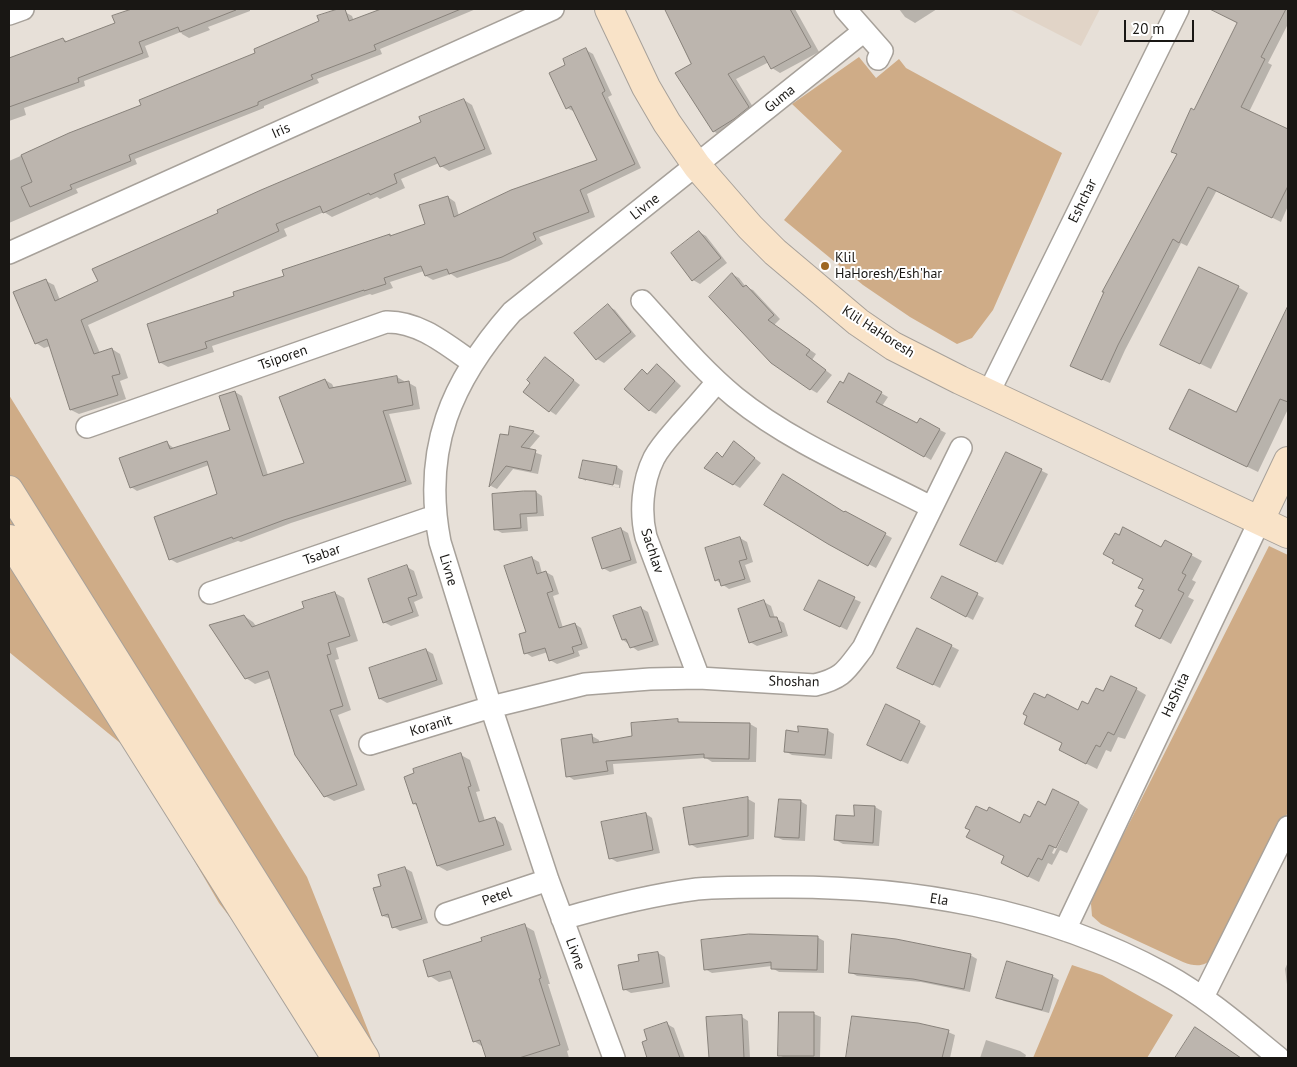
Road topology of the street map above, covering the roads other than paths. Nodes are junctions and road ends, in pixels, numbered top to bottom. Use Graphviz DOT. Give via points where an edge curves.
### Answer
graph roads {
  1 [pos="23,9"];
  2 [pos="553,9"];
  3 [pos="609,9"];
  4 [pos="845,9"];
  5 [pos="1178,9"];
  6 [pos="9,14"];
  7 [pos="864,31"];
  8 [pos="878,59"];
  9 [pos="697,166"];
  10 [pos="9,253"];
  11 [pos="642,301"];
  12 [pos="473,363"];
  13 [pos="717,382"];
  14 [pos="988,394"];
  15 [pos="87,427"];
  16 [pos="961,448"];
  17 [pos="1288,462"];
  18 [pos="9,490"];
  19 [pos="931,507"];
  20 [pos="435,516"];
  21 [pos="1260,520"];
  22 [pos="1288,534"];
  23 [pos="9,539"];
  24 [pos="210,593"];
  25 [pos="699,678"];
  26 [pos="491,707"];
  27 [pos="370,744"];
  28 [pos="1288,827"];
  29 [pos="548,880"];
  30 [pos="446,914"];
  31 [pos="562,919"];
  32 [pos="1065,930"];
  33 [pos="1203,997"];
  34 [pos="336,1058"];
  35 [pos="365,1058"];
  36 [pos="614,1058"];
  37 [pos="1279,1058"];
  1 -- 6 [label="street"];
  2 -- 10 [label="street, Iris"];
  3 -- 9 [label="main road, Klil HaHoresh" via="646,87"];
  4 -- 7 [label="street"];
  5 -- 14 [label="street, Eshchar"];
  7 -- 8 [label="street" via="882,51"];
  7 -- 9 [label="street, Guma"];
  9 -- 12 [label="street, Livne" via="512,312"];
  9 -- 14 [label="main road, Klil HaHoresh" via="775,252 858,322 893,346"];
  11 -- 13 [label="street"];
  12 -- 15 [label="street, Tsiporen" via="419,328 400,322 386,322"];
  12 -- 20 [label="street, Livne" via="451,403 441,433 435,476"];
  13 -- 19 [label="street" via="790,434"];
  13 -- 25 [label="street, Sachlav" via="654,458 643,505 646,537"];
  14 -- 21 [label="main road, Klil HaHoresh"];
  16 -- 19 [label="street, Shoshan"];
  17 -- 21 [label="main road, HaShita"];
  18 -- 35 [label="main road"];
  19 -- 25 [label="street, Shoshan" via="863,648 843,674 815,685"];
  20 -- 24 [label="street, Tsabar"];
  20 -- 26 [label="street, Livne" via="448,572"];
  21 -- 22 [label="main road, Klil HaHoresh"];
  21 -- 32 [label="street, HaShita"];
  23 -- 34 [label="main road"];
  25 -- 26 [label="street, Shoshan" via="586,684"];
  26 -- 27 [label="street, Koranit"];
  26 -- 29 [label="street, Livne"];
  28 -- 33 [label="street"];
  29 -- 30 [label="street, Petel"];
  29 -- 31 [label="street, Livne"];
  31 -- 32 [label="street, Ela" via="608,906 698,889 804,886 887,892 968,904"];
  31 -- 36 [label="street, Livne"];
  32 -- 33 [label="street, Ela" via="1135,959"];
  33 -- 37 [label="street, Ela"];
}
